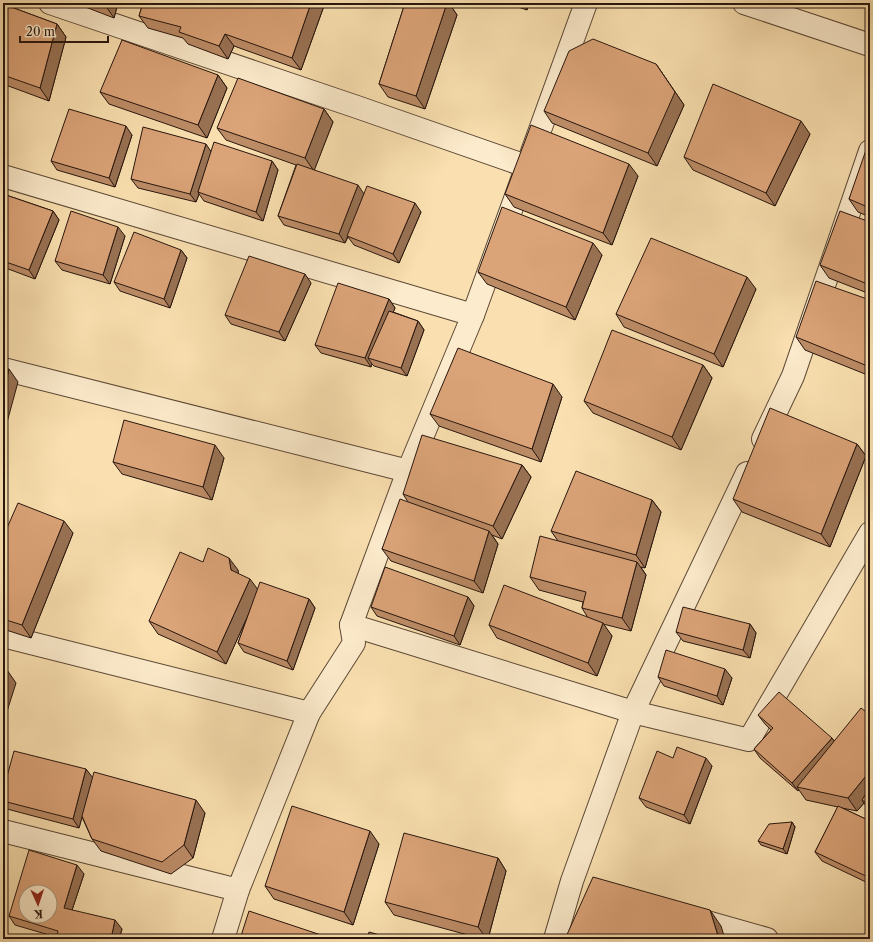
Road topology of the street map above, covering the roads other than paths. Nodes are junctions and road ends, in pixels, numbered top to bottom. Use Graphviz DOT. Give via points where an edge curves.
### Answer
graph roads {
  1 [pos="50,3"];
  2 [pos="586,3"];
  3 [pos="744,3"];
  4 [pos="870,45"];
  5 [pos="870,151"];
  6 [pos="526,166"];
  7 [pos="3,176"];
  8 [pos="473,315"];
  9 [pos="3,369"];
  10 [pos="408,471"];
  11 [pos="870,533"];
  12 [pos="351,625"];
  13 [pos="3,636"];
  14 [pos="633,712"];
  15 [pos="309,713"];
  16 [pos="3,832"];
  17 [pos="238,890"];
  18 [pos="678,914"];
  19 [pos="223,939"];
  20 [pos="555,939"];
  21 [pos="767,939"];
  1 -- 6 [label="street"];
  2 -- 6 [label="street"];
  3 -- 4 [label="street"];
  5 -- 14 [label="street" via="793,376"];
  6 -- 8 [label="street"];
  7 -- 8 [label="street"];
  8 -- 10 [label="street"];
  9 -- 10 [label="street"];
  10 -- 12 [label="street"];
  11 -- 14 [label="street" via="749,740"];
  12 -- 14 [label="street"];
  12 -- 15 [label="street" via="354,643"];
  13 -- 15 [label="street"];
  14 -- 20 [label="street" via="582,885"];
  15 -- 17 [label="street"];
  16 -- 17 [label="street"];
  17 -- 19 [label="street"];
  18 -- 21 [label="street"];
}
